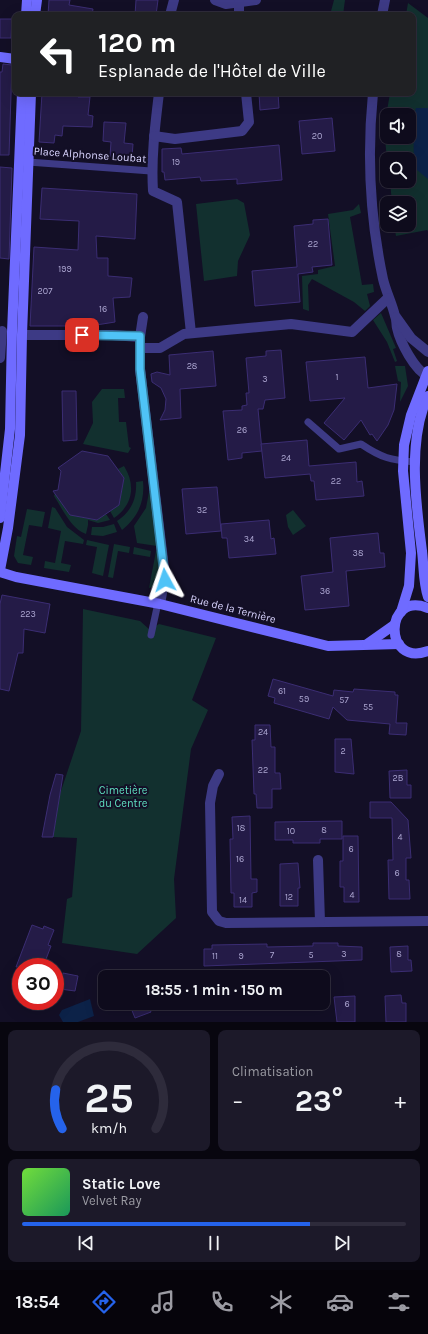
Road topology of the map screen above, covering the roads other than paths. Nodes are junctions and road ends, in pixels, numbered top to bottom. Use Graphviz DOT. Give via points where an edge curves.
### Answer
graph roads {
  1 [pos="27,0"];
  2 [pos="37,0"];
  3 [pos="174,0"];
  4 [pos="215,0"];
  5 [pos="256,0"];
  6 [pos="385,0"];
  7 [pos="239,2"];
  8 [pos="26,12"];
  9 [pos="35,12"];
  10 [pos="171,12"];
  11 [pos="240,12"];
  12 [pos="383,12"];
  13 [pos="0,57"];
  14 [pos="12,59"];
  15 [pos="22,96"];
  16 [pos="31,96"];
  17 [pos="159,96"];
  18 [pos="246,96"];
  19 [pos="373,96"];
  20 [pos="154,136"];
  21 [pos="28,162"];
  22 [pos="151,171"];
  23 [pos="388,298"];
  24 [pos="143,317"];
  25 [pos="396,317"];
  26 [pos="9,332"];
  27 [pos="191,333"];
  28 [pos="140,336"];
  29 [pos="141,348"];
  30 [pos="428,352"];
  31 [pos="0,358"];
  32 [pos="427,374"];
  33 [pos="428,396"];
  34 [pos="308,422"];
  35 [pos="403,461"];
  36 [pos="415,462"];
  37 [pos="0,518"];
  38 [pos="0,571"];
  39 [pos="428,597"];
  40 [pos="159,604"];
  41 [pos="428,608"];
  42 [pos="401,612"];
  43 [pos="394,625"];
  44 [pos="151,635"];
  45 [pos="367,644"];
  46 [pos="399,644"];
  47 [pos="428,651"];
  48 [pos="219,774"];
  49 [pos="318,860"];
  50 [pos="428,921"];
  51 [pos="320,922"];
  1 -- 8 [label="street"];
  2 -- 9 [label="street"];
  3 -- 10 [label="street"];
  4 -- 7 [label="street" via="226,4"];
  5 -- 7 [label="street"];
  6 -- 12 [label="street"];
  7 -- 11 [label="street"];
  13 -- 14 [label="street"];
  15 -- 26 [label="street"];
  16 -- 21 [label="street"];
  17 -- 20 [label="street"];
  18 -- 20 [label="street" via="249,122 242,131 175,139"];
  19 -- 23 [label="street" via="371,194"];
  20 -- 22 [label="street"];
  21 -- 22 [label="lane, Place Alphonse Loubat"];
  21 -- 26 [label="street"];
  22 -- 27 [label="street" via="153,191 177,202"];
  23 -- 25 [label="street"];
  23 -- 27 [label="street" via="352,332 291,324"];
  24 -- 28 [label="street"];
  25 -- 30 [label="street" via="411,338"];
  25 -- 32 [label="street" via="397,330 405,348 411,359"];
  26 -- 28 [label="street"];
  26 -- 31 [label="street"];
  26 -- 37 [label="street" via="10,434"];
  26 -- 38 [label="street" via="20,446"];
  27 -- 29 [label="street" via="184,334 160,348"];
  28 -- 29 [label="street"];
  29 -- 40 [label="street" via="140,369 165,576"];
  32 -- 35 [label="street" via="411,415"];
  33 -- 36 [label="street" via="421,417"];
  34 -- 35 [label="lane" via="339,449 360,444 391,460"];
  35 -- 36 [label="lane"];
  35 -- 42 [label="street" via="411,553 409,586"];
  36 -- 39 [label="street" via="414,477 423,574"];
  38 -- 40 [label="street, Rue de la Ternière" via="16,577"];
  40 -- 44 [label="lane"];
  40 -- 45 [label="street, Rue de la Ternière" via="328,646"];
  41 -- 42 [label="street" via="415,605"];
  42 -- 43 [label="street"];
  43 -- 45 [label="street"];
  43 -- 46 [label="street" via="394,634"];
  45 -- 46 [label="street, Rue de la Ternière"];
  46 -- 47 [label="street" via="412,652"];
  48 -- 51 [label="street" via="210,803 214,916 226,923"];
  49 -- 51 [label="street"];
  50 -- 51 [label="street"];
}
